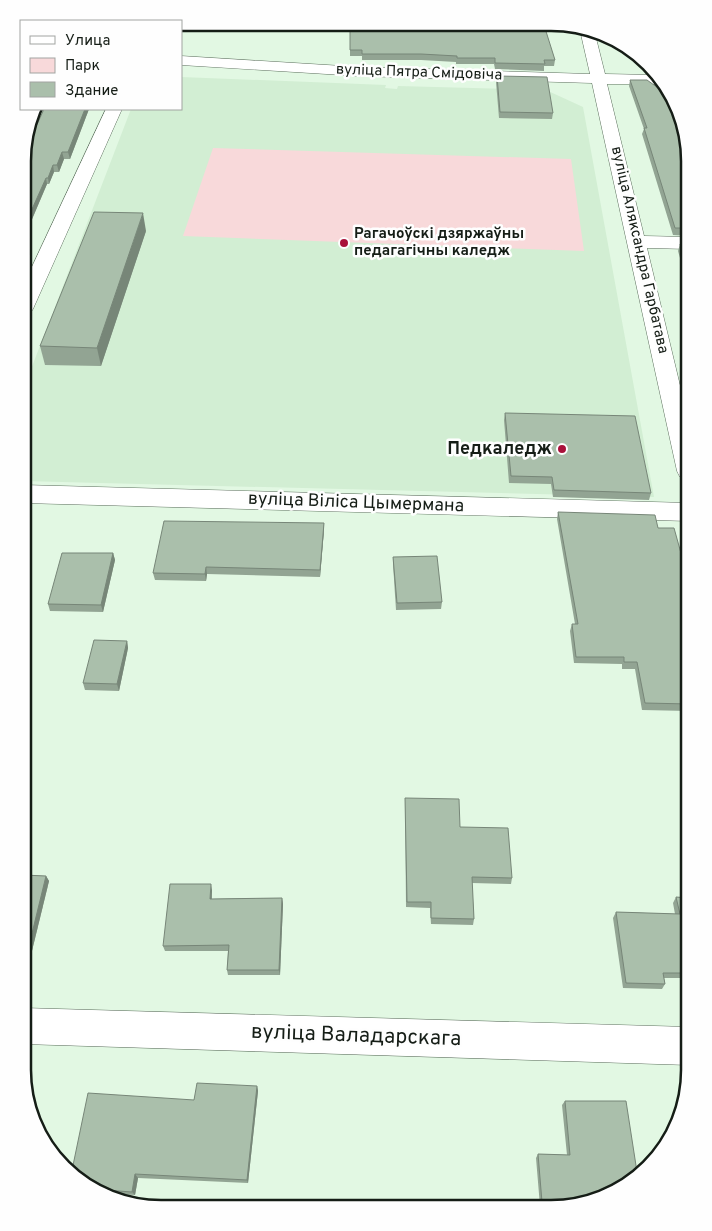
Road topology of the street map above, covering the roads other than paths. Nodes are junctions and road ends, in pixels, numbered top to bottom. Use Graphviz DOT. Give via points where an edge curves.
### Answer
graph roads {
  1 [pos="589,37"];
  2 [pos="182,60"];
  3 [pos="600,78"];
  4 [pos="652,80"];
  5 [pos="114,110"];
  6 [pos="638,242"];
  7 [pos="681,243"];
  8 [pos="31,293"];
  9 [pos="681,434"];
  10 [pos="31,494"];
  11 [pos="681,512"];
  12 [pos="31,1026"];
  13 [pos="680,1046"];
  1 -- 3 [label="street, вуліца Аляксандра Гарбатава"];
  2 -- 3 [label="street, вуліца Пятра Смідовіча" via="346,71"];
  3 -- 4 [label="street, вуліца Пятра Смідовіча"];
  3 -- 6 [label="street, вуліца Аляксандра Гарбатава"];
  5 -- 8 [label="street"];
  6 -- 7 [label="street"];
  6 -- 9 [label="street, вуліца Аляксандра Гарбатава"];
  10 -- 11 [label="street, вуліца Віліса Цымермана"];
  12 -- 13 [label="street, вуліца Валадарскага"];
}
